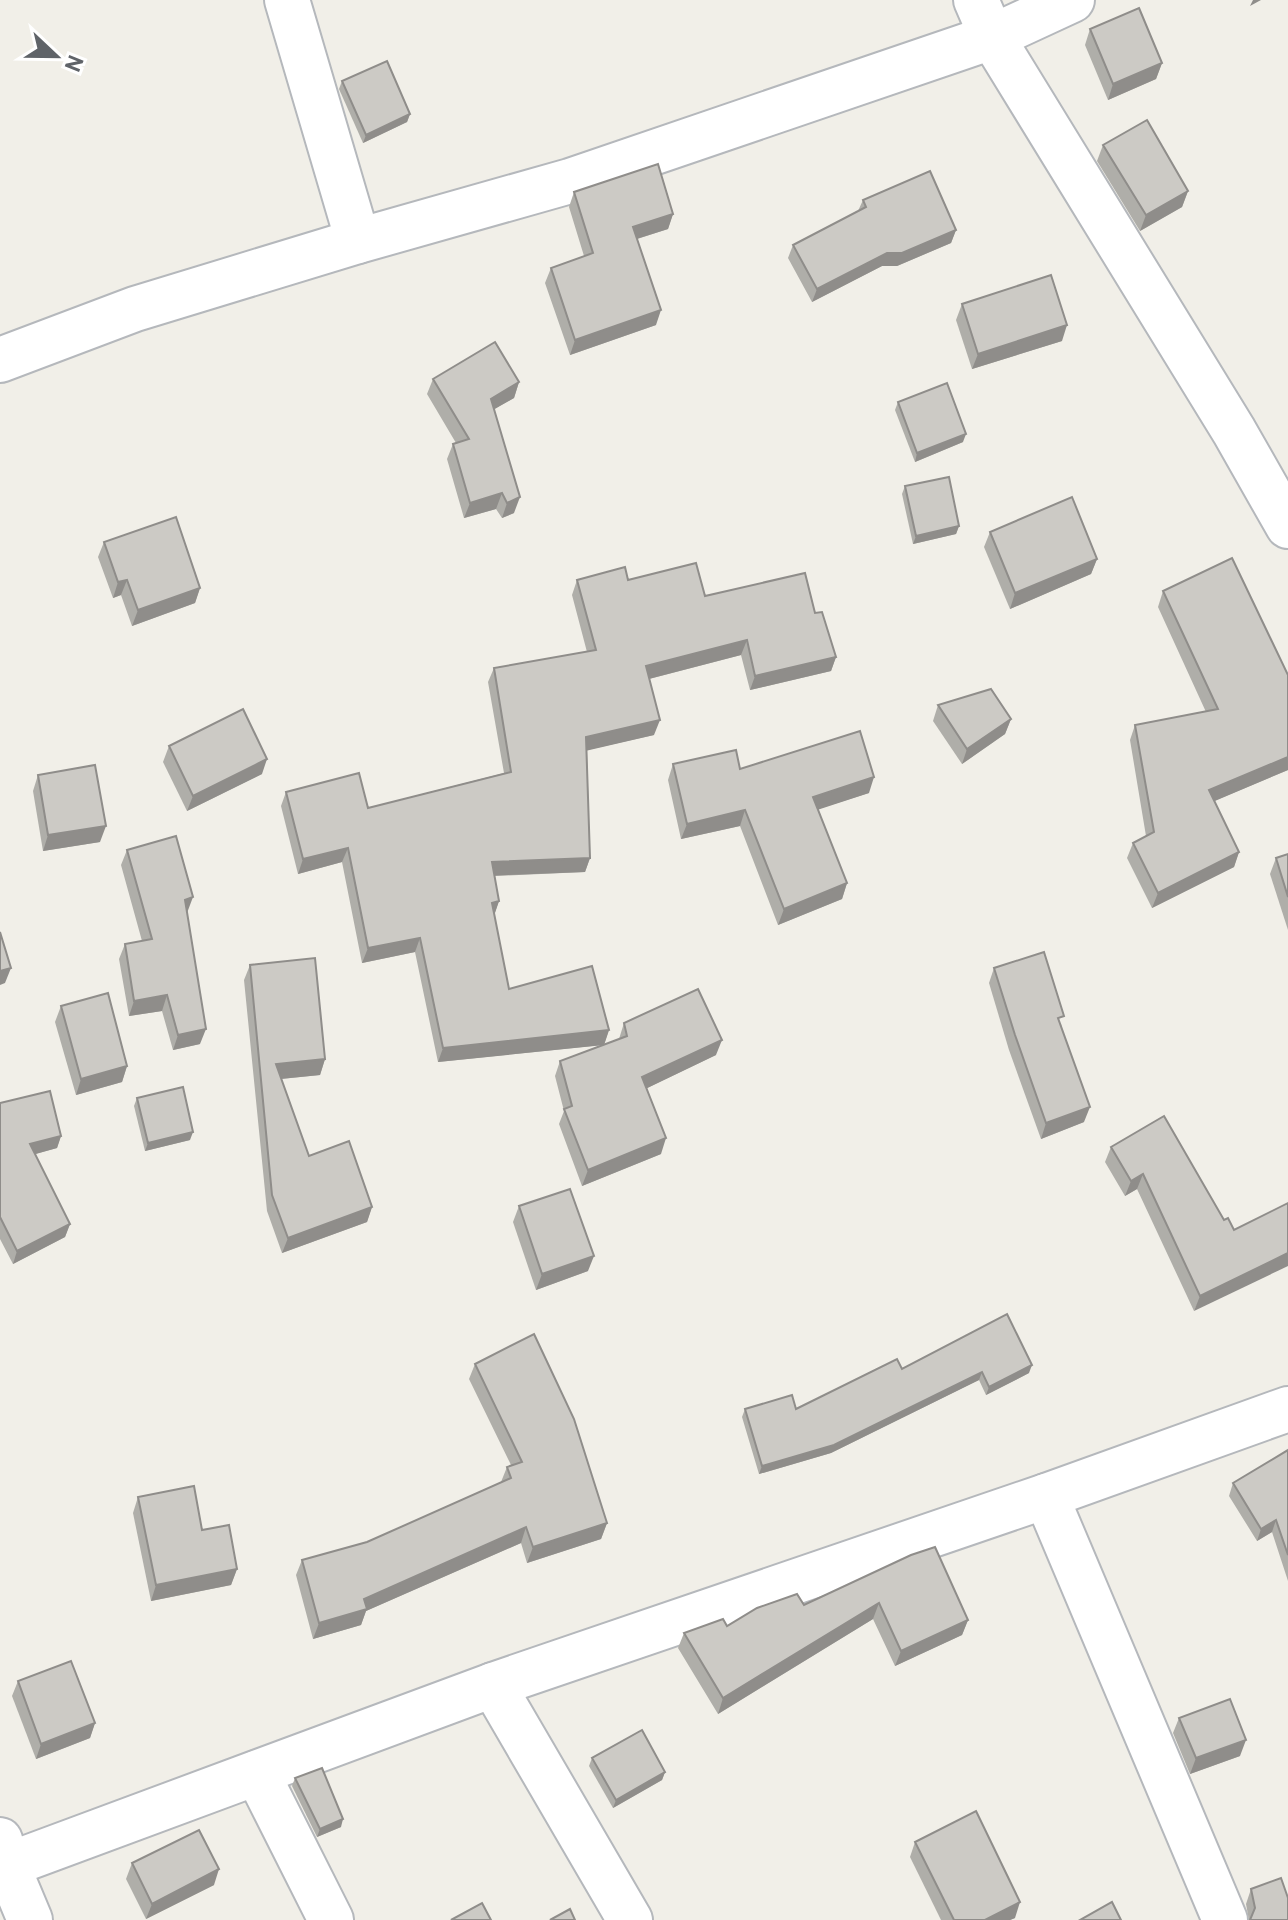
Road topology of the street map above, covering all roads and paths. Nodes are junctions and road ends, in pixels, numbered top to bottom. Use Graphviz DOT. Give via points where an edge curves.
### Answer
graph roads {
  1 [pos="287,0"];
  2 [pos="1072,0"];
  3 [pos="984,18"];
  4 [pos="358,241"];
  5 [pos="0,360"];
  6 [pos="1288,526"];
  7 [pos="1288,1409"];
  8 [pos="1046,1496"];
  9 [pos="493,1685"];
  10 [pos="257,1773"];
  11 [pos="2,1858"];
  12 [pos="30,1920"];
  13 [pos="331,1920"];
  14 [pos="630,1920"];
  15 [pos="1225,1920"];
  1 -- 4 [label="street"];
  2 -- 3 [label="street"];
  3 -- 4 [label="street" via="570,181"];
  3 -- 6 [label="street"];
  4 -- 5 [label="street" via="135,309"];
  7 -- 8 [label="street"];
  8 -- 9 [label="street"];
  8 -- 15 [label="street"];
  9 -- 10 [label="street"];
  9 -- 14 [label="street"];
  10 -- 11 [label="street"];
  10 -- 13 [label="street"];
  11 -- 12 [label="street"];
}
